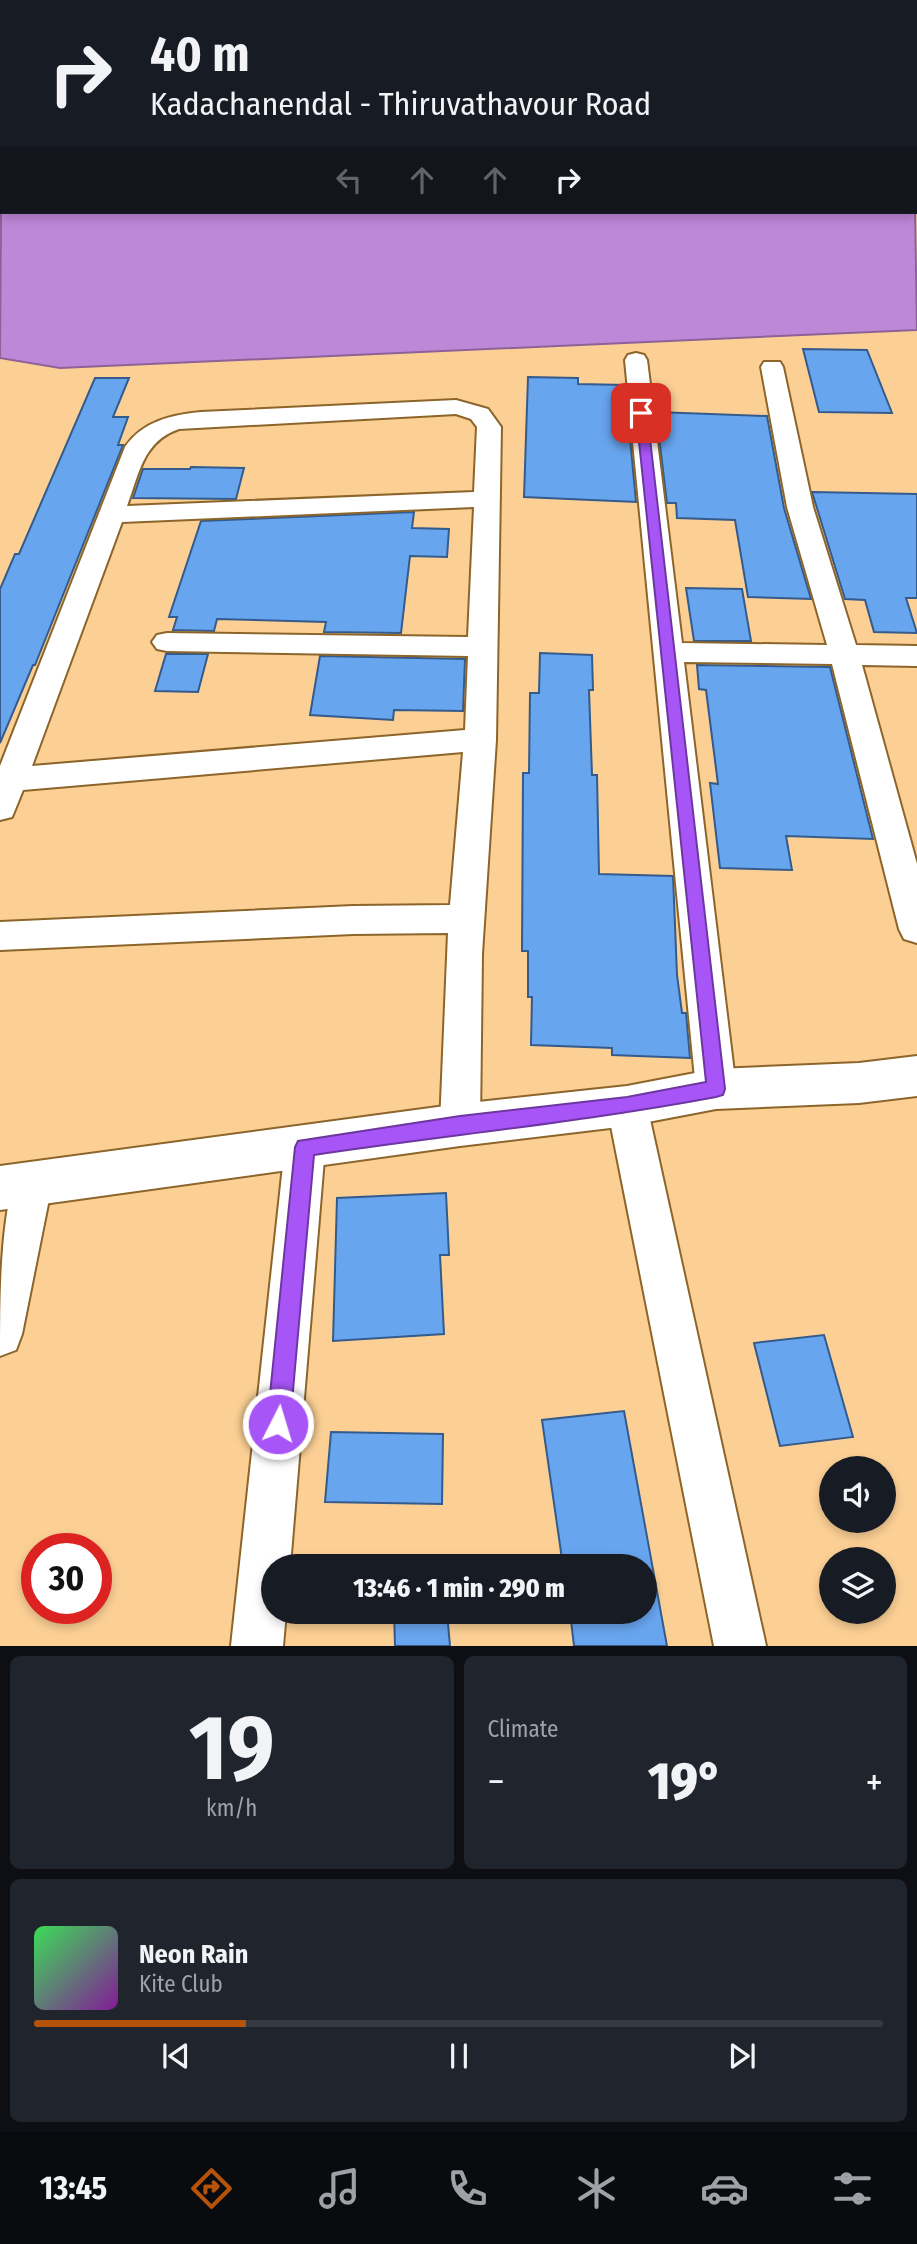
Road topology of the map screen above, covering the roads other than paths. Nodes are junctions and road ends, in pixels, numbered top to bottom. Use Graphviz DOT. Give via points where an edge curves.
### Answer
graph roads {
  1 [pos="636,360"];
  2 [pos="772,367"];
  3 [pos="486,499"];
  4 [pos="112,515"];
  5 [pos="167,642"];
  6 [pos="482,647"];
  7 [pos="666,652"];
  8 [pos="844,654"];
  9 [pos="917,656"];
  10 [pos="480,740"];
  11 [pos="12,779"];
  12 [pos="0,808"];
  13 [pos="467,919"];
  14 [pos="917,929"];
  15 [pos="0,936"];
  16 [pos="917,1076"];
  17 [pos="716,1089"];
  18 [pos="627,1105"];
  19 [pos="460,1125"];
  20 [pos="305,1147"];
  21 [pos="15,1186"];
  22 [pos="0,1334"];
  23 [pos="257,1646"];
  24 [pos="740,1646"];
  1 -- 7 [label="street"];
  2 -- 8 [label="street" via="800,507"];
  3 -- 4 [label="street"];
  3 -- 4 [label="street" via="489,427 477,411 456,407 201,419 162,426 147,434 137,447"];
  3 -- 6 [label="street"];
  4 -- 11 [label="street"];
  5 -- 6 [label="street"];
  6 -- 10 [label="street"];
  7 -- 8 [label="street"];
  7 -- 17 [label="street"];
  8 -- 9 [label="street"];
  8 -- 14 [label="street"];
  10 -- 11 [label="street"];
  10 -- 13 [label="street"];
  11 -- 12 [label="street"];
  13 -- 15 [label="street"];
  13 -- 19 [label="street"];
  16 -- 17 [label="main road"];
  17 -- 18 [label="main road"];
  18 -- 19 [label="main road"];
  18 -- 24 [label="street"];
  19 -- 20 [label="main road"];
  20 -- 21 [label="main road"];
  20 -- 23 [label="street"];
  21 -- 22 [label="street"];
}
